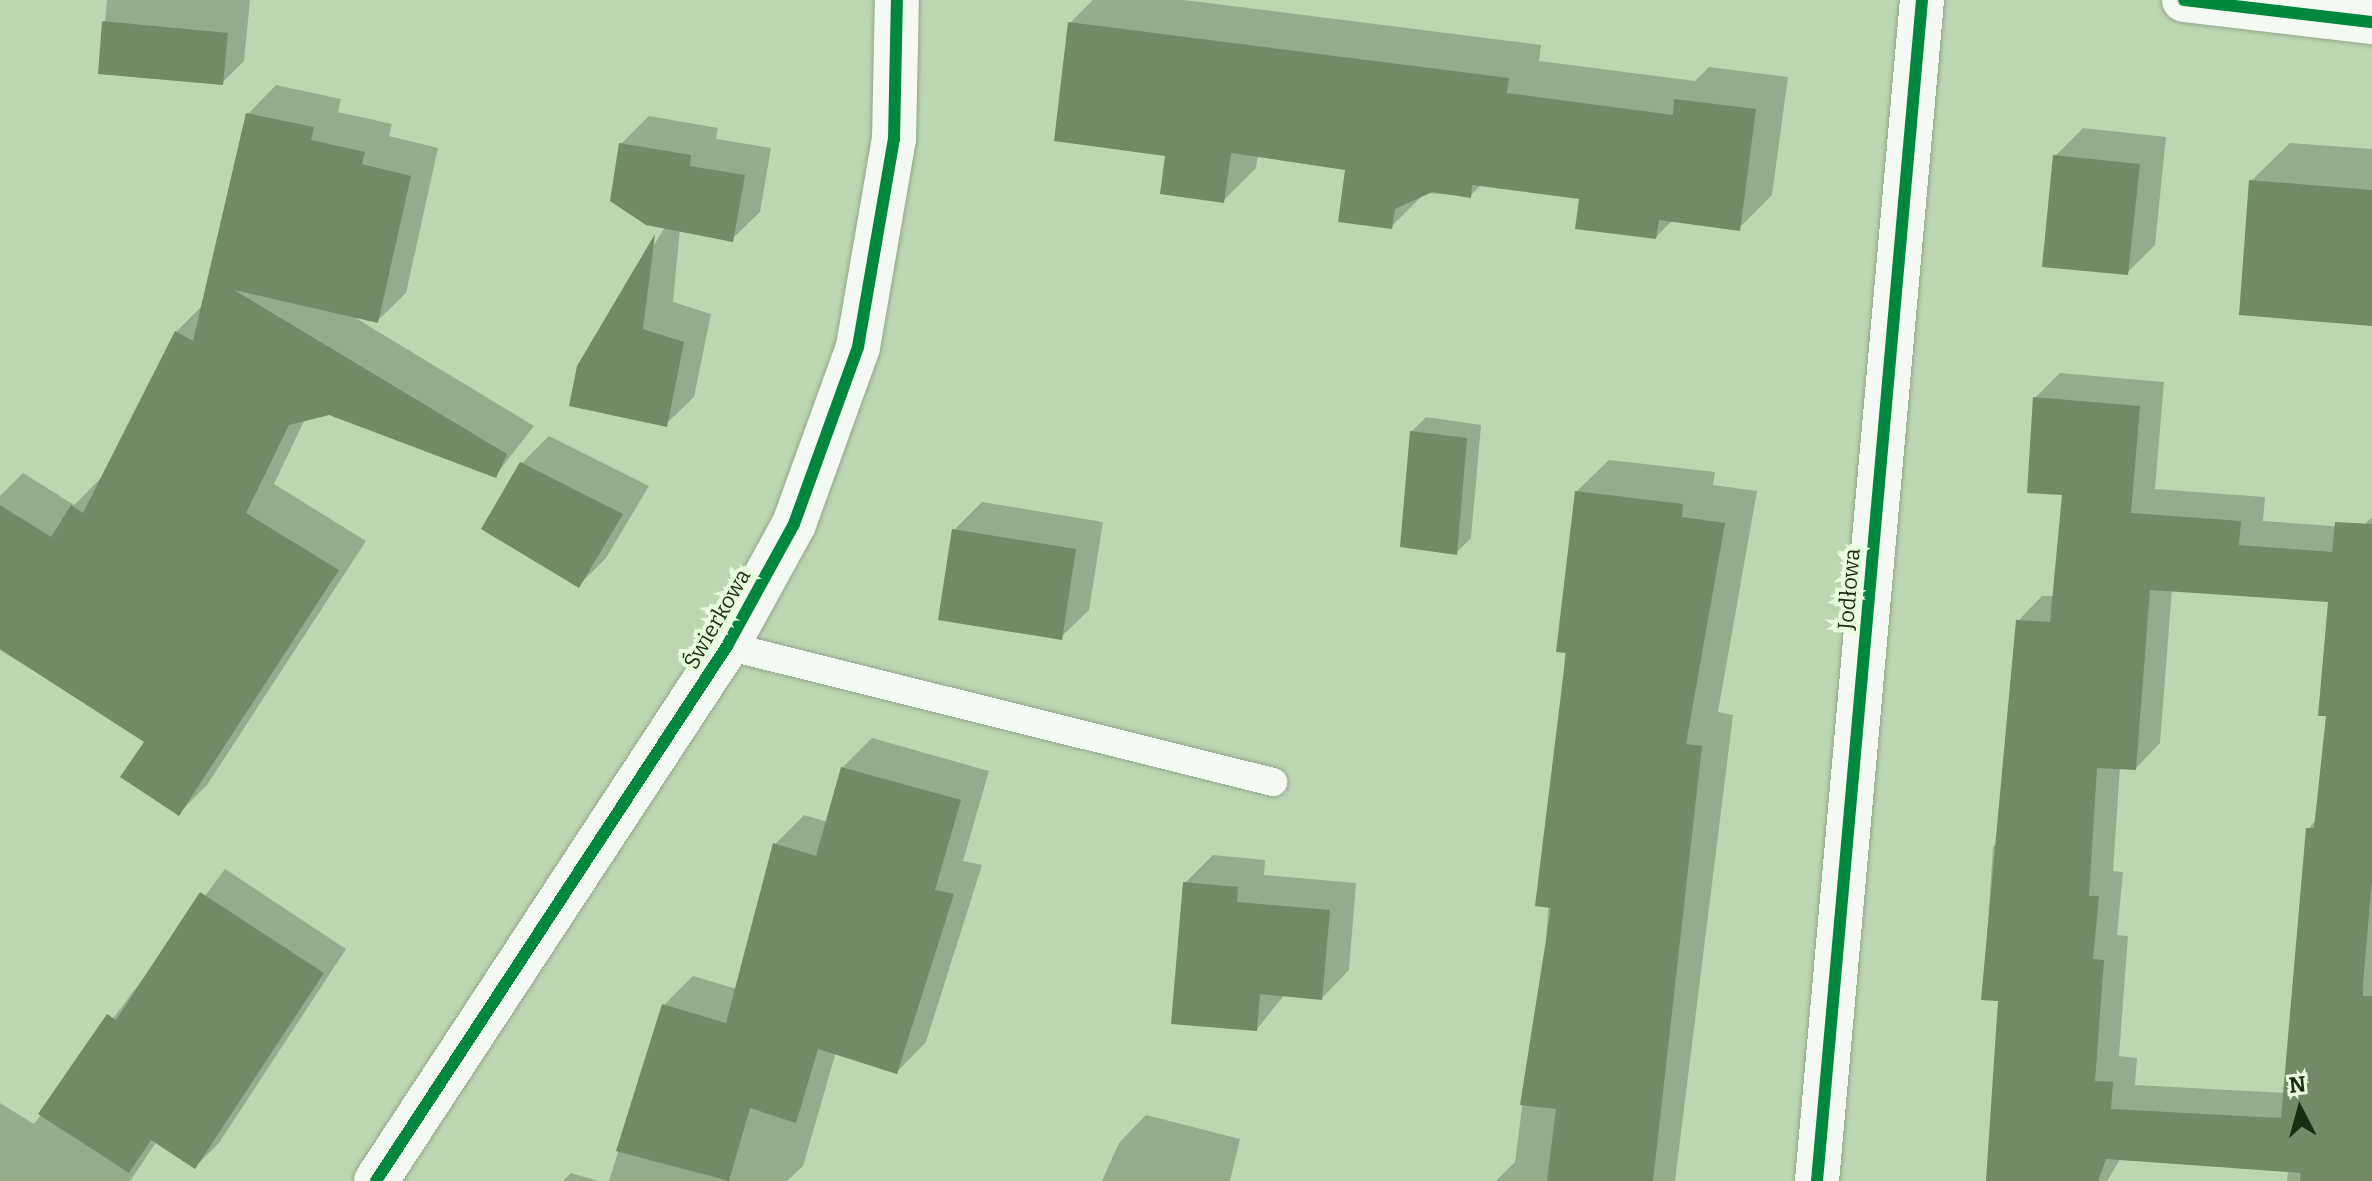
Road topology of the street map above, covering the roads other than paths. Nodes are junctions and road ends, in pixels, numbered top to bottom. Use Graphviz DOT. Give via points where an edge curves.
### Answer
graph roads {
  1 [pos="897,0"];
  2 [pos="1922,0"];
  3 [pos="2184,0"];
  4 [pos="2326,8"];
  5 [pos="2372,22"];
  6 [pos="727,646"];
  7 [pos="1273,782"];
  8 [pos="376,1181"];
  9 [pos="1817,1181"];
  1 -- 6 [label="street, Świerkowa" via="894,139 858,347 794,524"];
  2 -- 9 [label="street, Jodłowa"];
  3 -- 4 [label="street"];
  4 -- 5 [label="street"];
  6 -- 7 [label="lane"];
  6 -- 8 [label="street, Świerkowa"];
}
